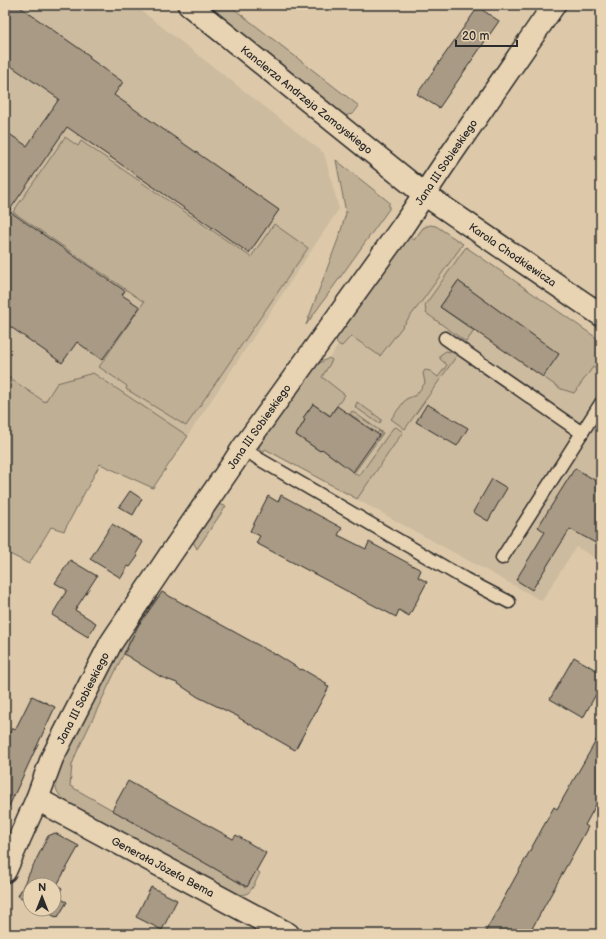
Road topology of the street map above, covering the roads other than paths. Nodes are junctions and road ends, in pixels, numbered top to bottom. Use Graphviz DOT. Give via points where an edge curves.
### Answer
graph roads {
  1 [pos="189,5"];
  2 [pos="554,5"];
  3 [pos="424,194"];
  4 [pos="601,315"];
  5 [pos="445,338"];
  6 [pos="601,403"];
  7 [pos="582,433"];
  8 [pos="243,448"];
  9 [pos="502,558"];
  10 [pos="509,602"];
  11 [pos="37,799"];
  12 [pos="5,871"];
  13 [pos="288,934"];
  1 -- 3 [label="street, Kanclerza Andrzeja Zamoyskiego"];
  2 -- 3 [label="street, Jana III Sobieskiego"];
  3 -- 4 [label="street, Karola Chodkiewicza"];
  3 -- 8 [label="street, Jana III Sobieskiego"];
  5 -- 7 [label="lane"];
  6 -- 7 [label="lane"];
  7 -- 9 [label="lane"];
  8 -- 10 [label="lane" via="465,579"];
  8 -- 11 [label="street, Jana III Sobieskiego" via="111,643 52,758"];
  11 -- 12 [label="street, Jana III Sobieskiego"];
  11 -- 13 [label="street, Generała Józefa Bema"];
}
